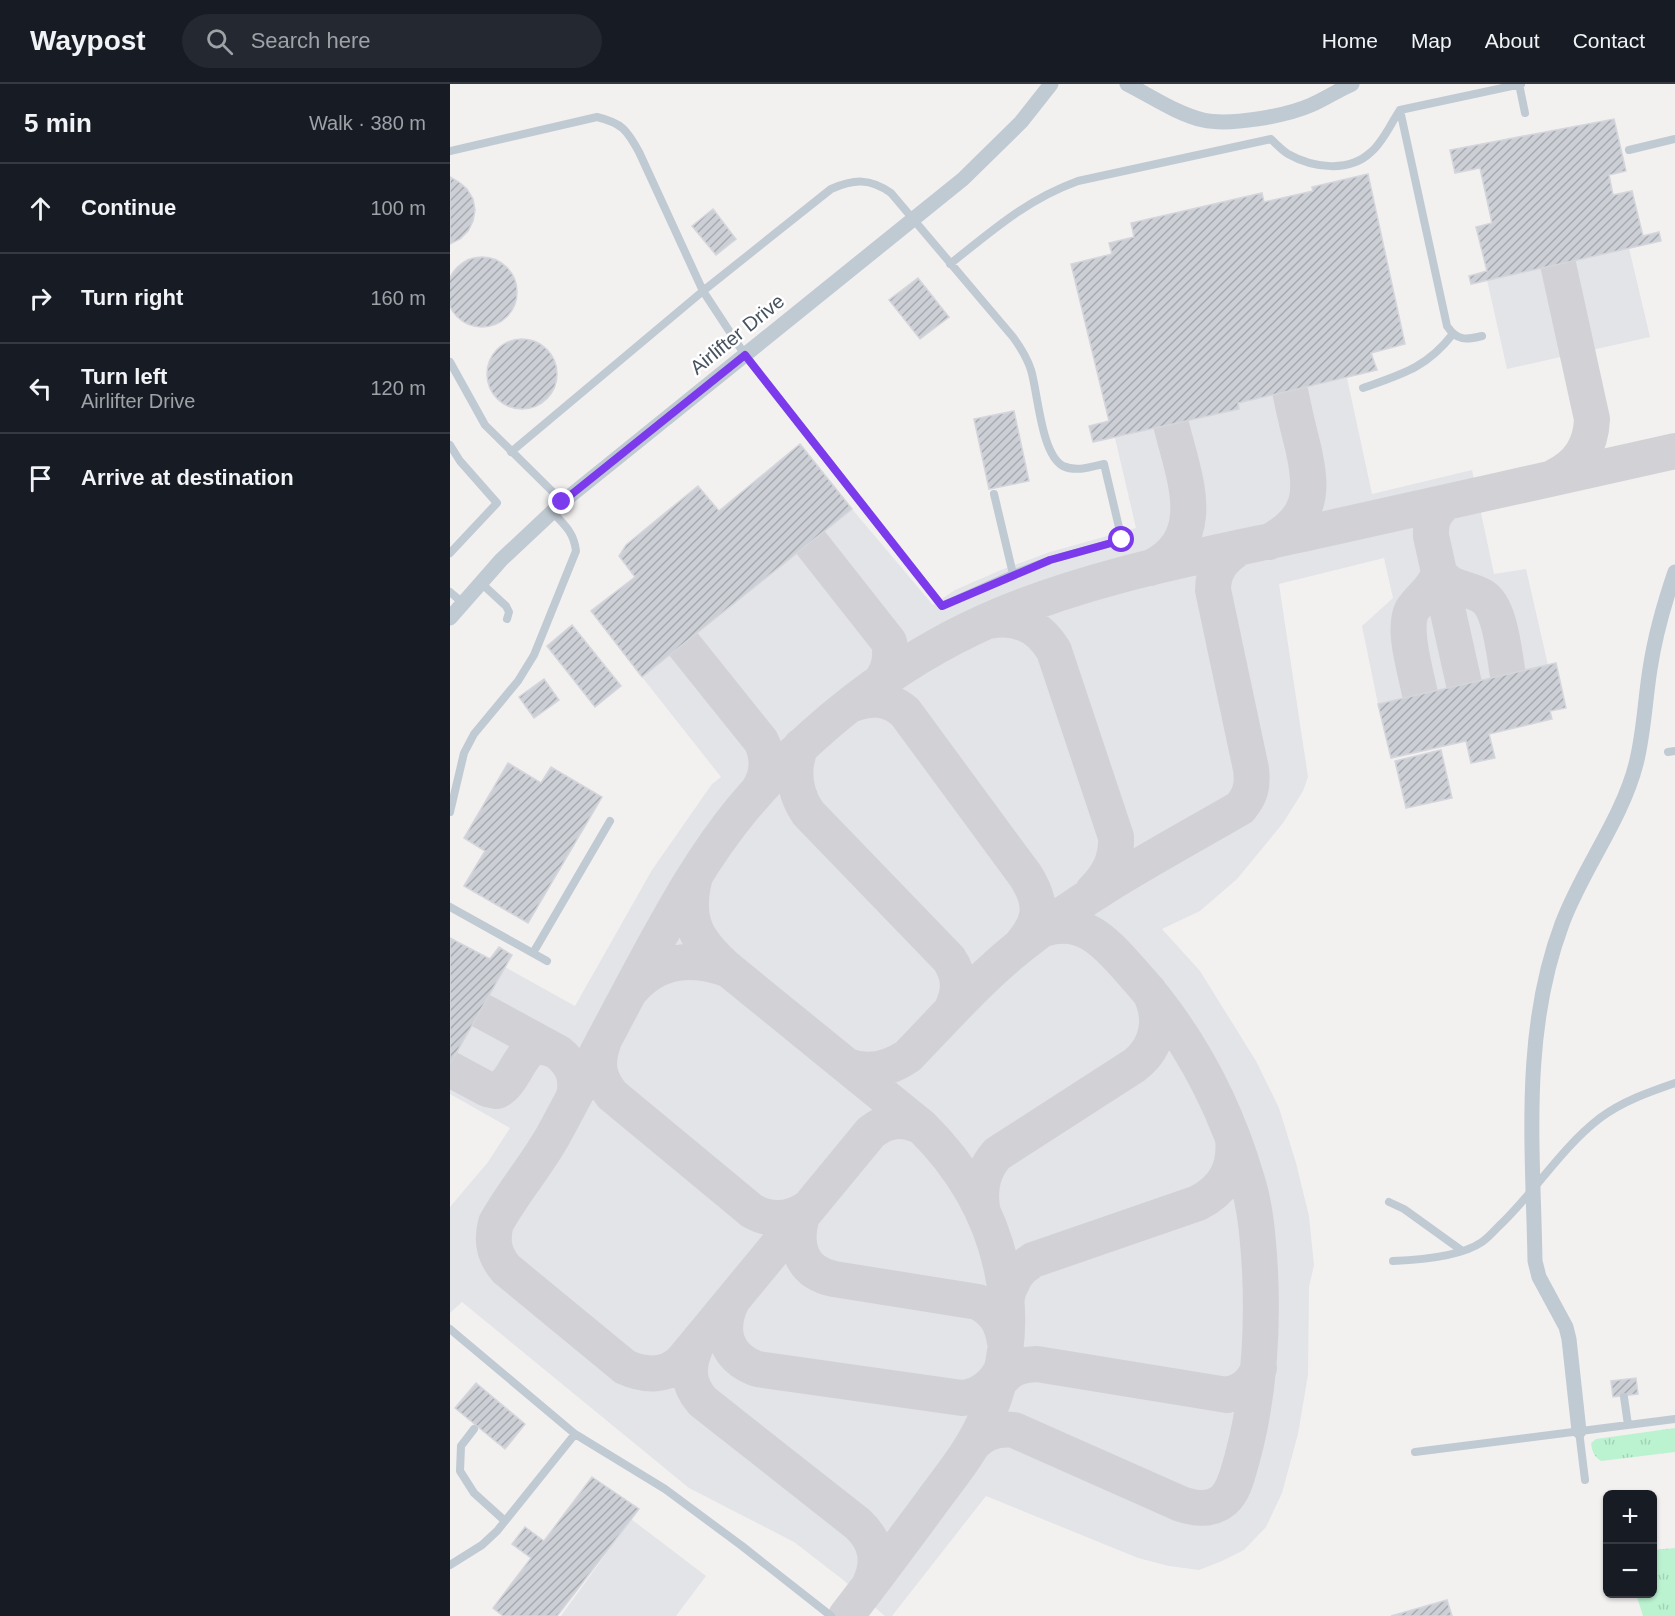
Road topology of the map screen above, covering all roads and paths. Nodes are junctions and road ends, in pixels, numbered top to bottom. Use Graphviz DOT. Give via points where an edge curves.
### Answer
graph roads {
  1 [pos="1051,84"];
  2 [pos="1128,84"];
  3 [pos="1353,84"];
  4 [pos="1520,84"];
  5 [pos="1400,110"];
  6 [pos="1525,113"];
  7 [pos="1675,139"];
  8 [pos="1629,150"];
  9 [pos="450,151"];
  10 [pos="912,220"];
  11 [pos="950,264"];
  12 [pos="703,291"];
  13 [pos="1452,335"];
  14 [pos="1482,336"];
  15 [pos="745,355"];
  16 [pos="450,362"];
  17 [pos="1363,388"];
  18 [pos="450,445"];
  19 [pos="511,452"];
  20 [pos="994,495"];
  21 [pos="557,507"];
  22 [pos="450,553"];
  23 [pos="1675,573"];
  24 [pos="1013,574"];
  25 [pos="481,583"];
  26 [pos="450,592"];
  27 [pos="463,603"];
  28 [pos="450,618"];
  29 [pos="507,619"];
  30 [pos="450,812"];
  31 [pos="610,821"];
  32 [pos="450,907"];
  33 [pos="533,953"];
  34 [pos="547,961"];
  35 [pos="1675,1083"];
  36 [pos="1533,1189"];
  37 [pos="1389,1202"];
  38 [pos="1461,1250"];
  39 [pos="1393,1261"];
  40 [pos="450,1329"];
  41 [pos="1624,1397"];
  42 [pos="1675,1419"];
  43 [pos="1628,1425"];
  44 [pos="474,1429"];
  45 [pos="1579,1431"];
  46 [pos="575,1434"];
  47 [pos="1415,1452"];
  48 [pos="1585,1480"];
  49 [pos="505,1521"];
  50 [pos="450,1565"];
  51 [pos="831,1616"];
  1 -- 10 [label="street, Airlifter Drive" via="992,151"];
  2 -- 3 [label="street" via="1189,115 1219,122 1297,110"];
  4 -- 5 [label="lane"];
  4 -- 6 [label="lane"];
  5 -- 11 [label="lane" via="1372,152 1341,166 1300,159 1271,139 1078,181 1031,202"];
  5 -- 13 [label="lane"];
  7 -- 8 [label="lane"];
  9 -- 12 [label="lane" via="597,117 615,121 639,152"];
  10 -- 11 [label="lane"];
  10 -- 12 [label="lane" via="891,193 878,184 845,183 831,189"];
  10 -- 15 [label="street, Airlifter Drive"];
  11 -- 24 [label="lane" via="1025,353 1053,457 1072,469 1104,464 1122,540"];
  12 -- 15 [label="lane"];
  12 -- 19 [label="lane"];
  13 -- 14 [label="lane" via="1467,340"];
  13 -- 17 [label="lane" via="1425,363"];
  15 -- 21 [label="street, Airlifter Drive"];
  15 -- 24 [label="lane" via="942,606"];
  16 -- 19 [label="lane" via="485,425"];
  18 -- 22 [label="lane" via="497,503"];
  19 -- 21 [label="lane"];
  20 -- 24 [label="lane"];
  21 -- 25 [label="street, Airlifter Drive"];
  21 -- 30 [label="lane" via="574,539 576,552 534,655 464,753"];
  23 -- 36 [label="street" via="1656,638 1636,764 1573,895 1539,1005 1532,1076"];
  25 -- 27 [label="street, Airlifter Drive"];
  25 -- 29 [label="lane" via="506,606"];
  26 -- 27 [label="lane"];
  27 -- 28 [label="street, Airlifter Drive"];
  31 -- 33 [label="lane"];
  32 -- 33 [label="lane"];
  33 -- 34 [label="lane"];
  35 -- 36 [label="lane" via="1634,1098 1600,1118"];
  36 -- 38 [label="lane" via="1482,1242"];
  36 -- 45 [label="street" via="1534,1261 1566,1327"];
  37 -- 38 [label="lane"];
  38 -- 39 [label="lane"];
  40 -- 46 [label="lane"];
  41 -- 43 [label="lane"];
  42 -- 43 [label="lane"];
  43 -- 45 [label="lane"];
  44 -- 49 [label="lane" via="461,1446 460,1472 474,1493"];
  45 -- 47 [label="lane"];
  45 -- 48 [label="lane"];
  46 -- 49 [label="lane"];
  46 -- 51 [label="lane" via="665,1489"];
  49 -- 50 [label="lane" via="482,1545"];
}
